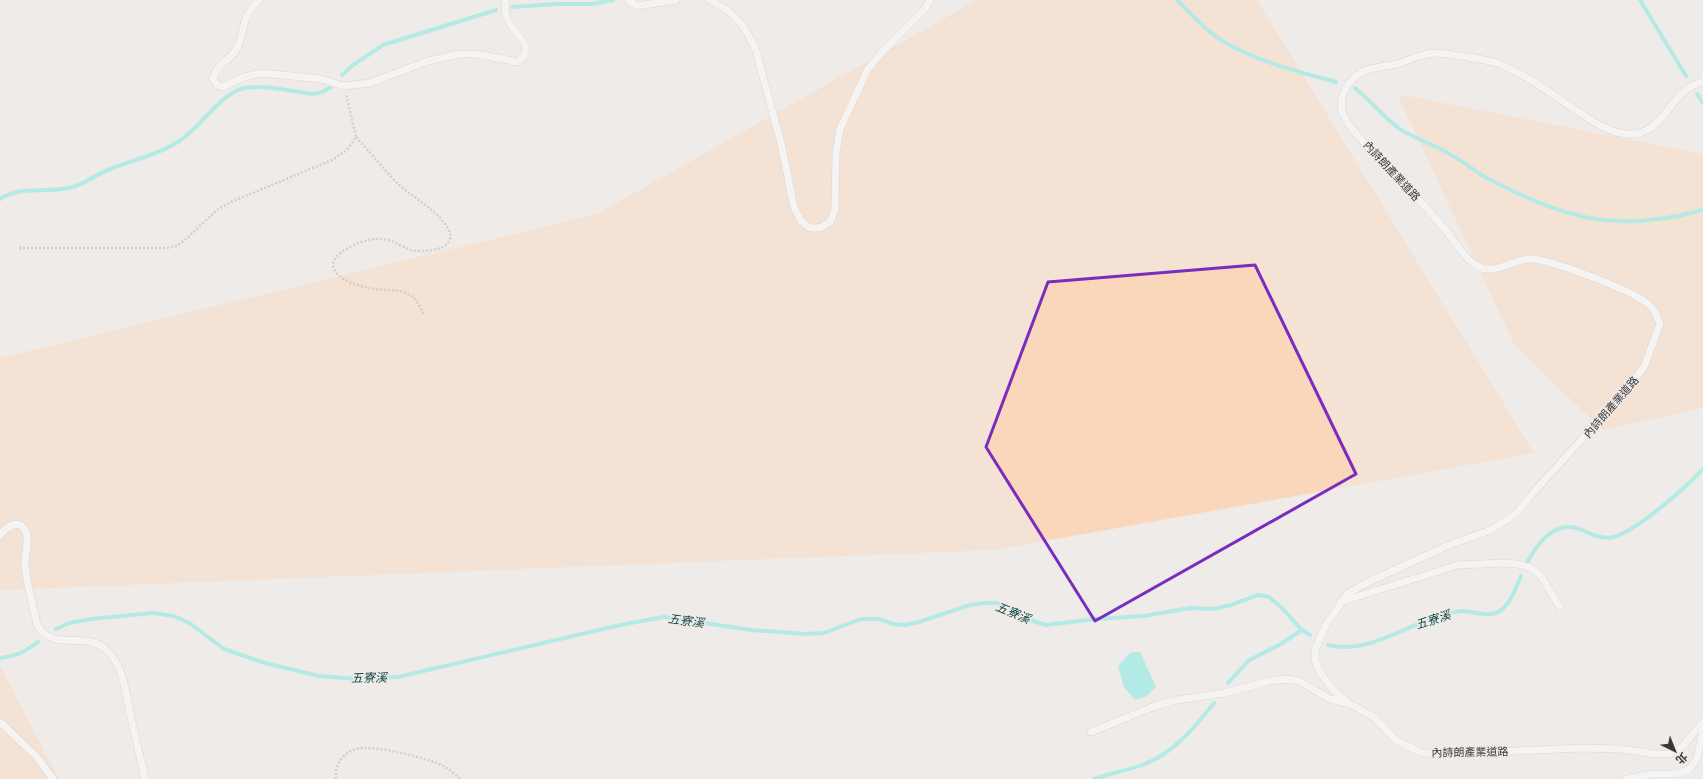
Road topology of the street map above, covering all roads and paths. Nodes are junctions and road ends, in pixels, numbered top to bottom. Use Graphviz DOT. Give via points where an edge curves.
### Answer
graph roads {
  1 [pos="259,0"];
  2 [pos="506,0"];
  3 [pos="628,0"];
  4 [pos="676,0"];
  5 [pos="710,0"];
  6 [pos="930,0"];
  7 [pos="1703,82"];
  8 [pos="344,86"];
  9 [pos="356,137"];
  10 [pos="19,248"];
  11 [pos="424,315"];
  12 [pos="0,535"];
  13 [pos="1340,602"];
  14 [pos="1560,607"];
  15 [pos="1348,703"];
  16 [pos="0,722"];
  17 [pos="1703,722"];
  18 [pos="1703,731"];
  19 [pos="1091,732"];
  20 [pos="53,779"];
  21 [pos="145,779"];
  22 [pos="336,779"];
  23 [pos="460,779"];
  24 [pos="1627,779"];
  1 -- 8 [label="lane" via="245,20 242,41 214,72 213,79 217,85 223,87 260,73 321,78"];
  2 -- 8 [label="lane" via="503,11 526,46 525,55 518,62 477,54 459,54 428,61 370,83"];
  3 -- 4 [label="lane" via="637,6"];
  5 -- 6 [label="lane" via="730,12 743,26 755,47 781,143 794,207 801,221 810,228 820,228 830,222 835,209 836,153 840,129 868,69 925,9"];
  7 -- 13 [label="lane, 內詩朗產業道路" via="1685,89 1658,123 1648,130 1627,134 1616,132 1593,121 1522,74 1495,62 1433,53 1373,68 1356,76 1344,88 1341,102 1345,120 1467,257 1479,267 1488,270 1518,260 1546,261 1648,303 1656,312 1660,324 1644,367 1626,392 1518,512 1491,530 1449,544 1364,584 1347,594"];
  8 -- 9 [label="path"];
  9 -- 10 [label="path" via="347,150 332,160 217,210 177,246"];
  9 -- 11 [label="path" via="397,182 439,217 448,227 451,236 447,244 423,250 412,250 394,241 381,239 363,242 342,251 335,258 333,266 336,274 349,282 373,289 397,290 409,294 416,300"];
  12 -- 21 [label="lane" via="8,526 16,524 25,530 26,575 37,624 41,631 59,641 95,642 112,655 126,689"];
  13 -- 14 [label="lane" via="1458,565 1504,563 1531,568 1541,576"];
  13 -- 15 [label="lane, 內詩朗產業道路" via="1321,635 1315,650 1315,660 1321,674"];
  15 -- 17 [label="lane, 內詩朗產業道路" via="1374,717 1397,741 1422,753 1457,754 1578,748 1669,754 1682,747"];
  15 -- 19 [label="lane" via="1330,699 1299,681 1269,681 1225,693 1155,706"];
  16 -- 20 [label="lane" via="36,756"];
  18 -- 24 [label="lane" via="1697,758 1689,770"];
  22 -- 23 [label="path" via="337,765 345,754 357,748 392,751 423,758 443,766"];
}
